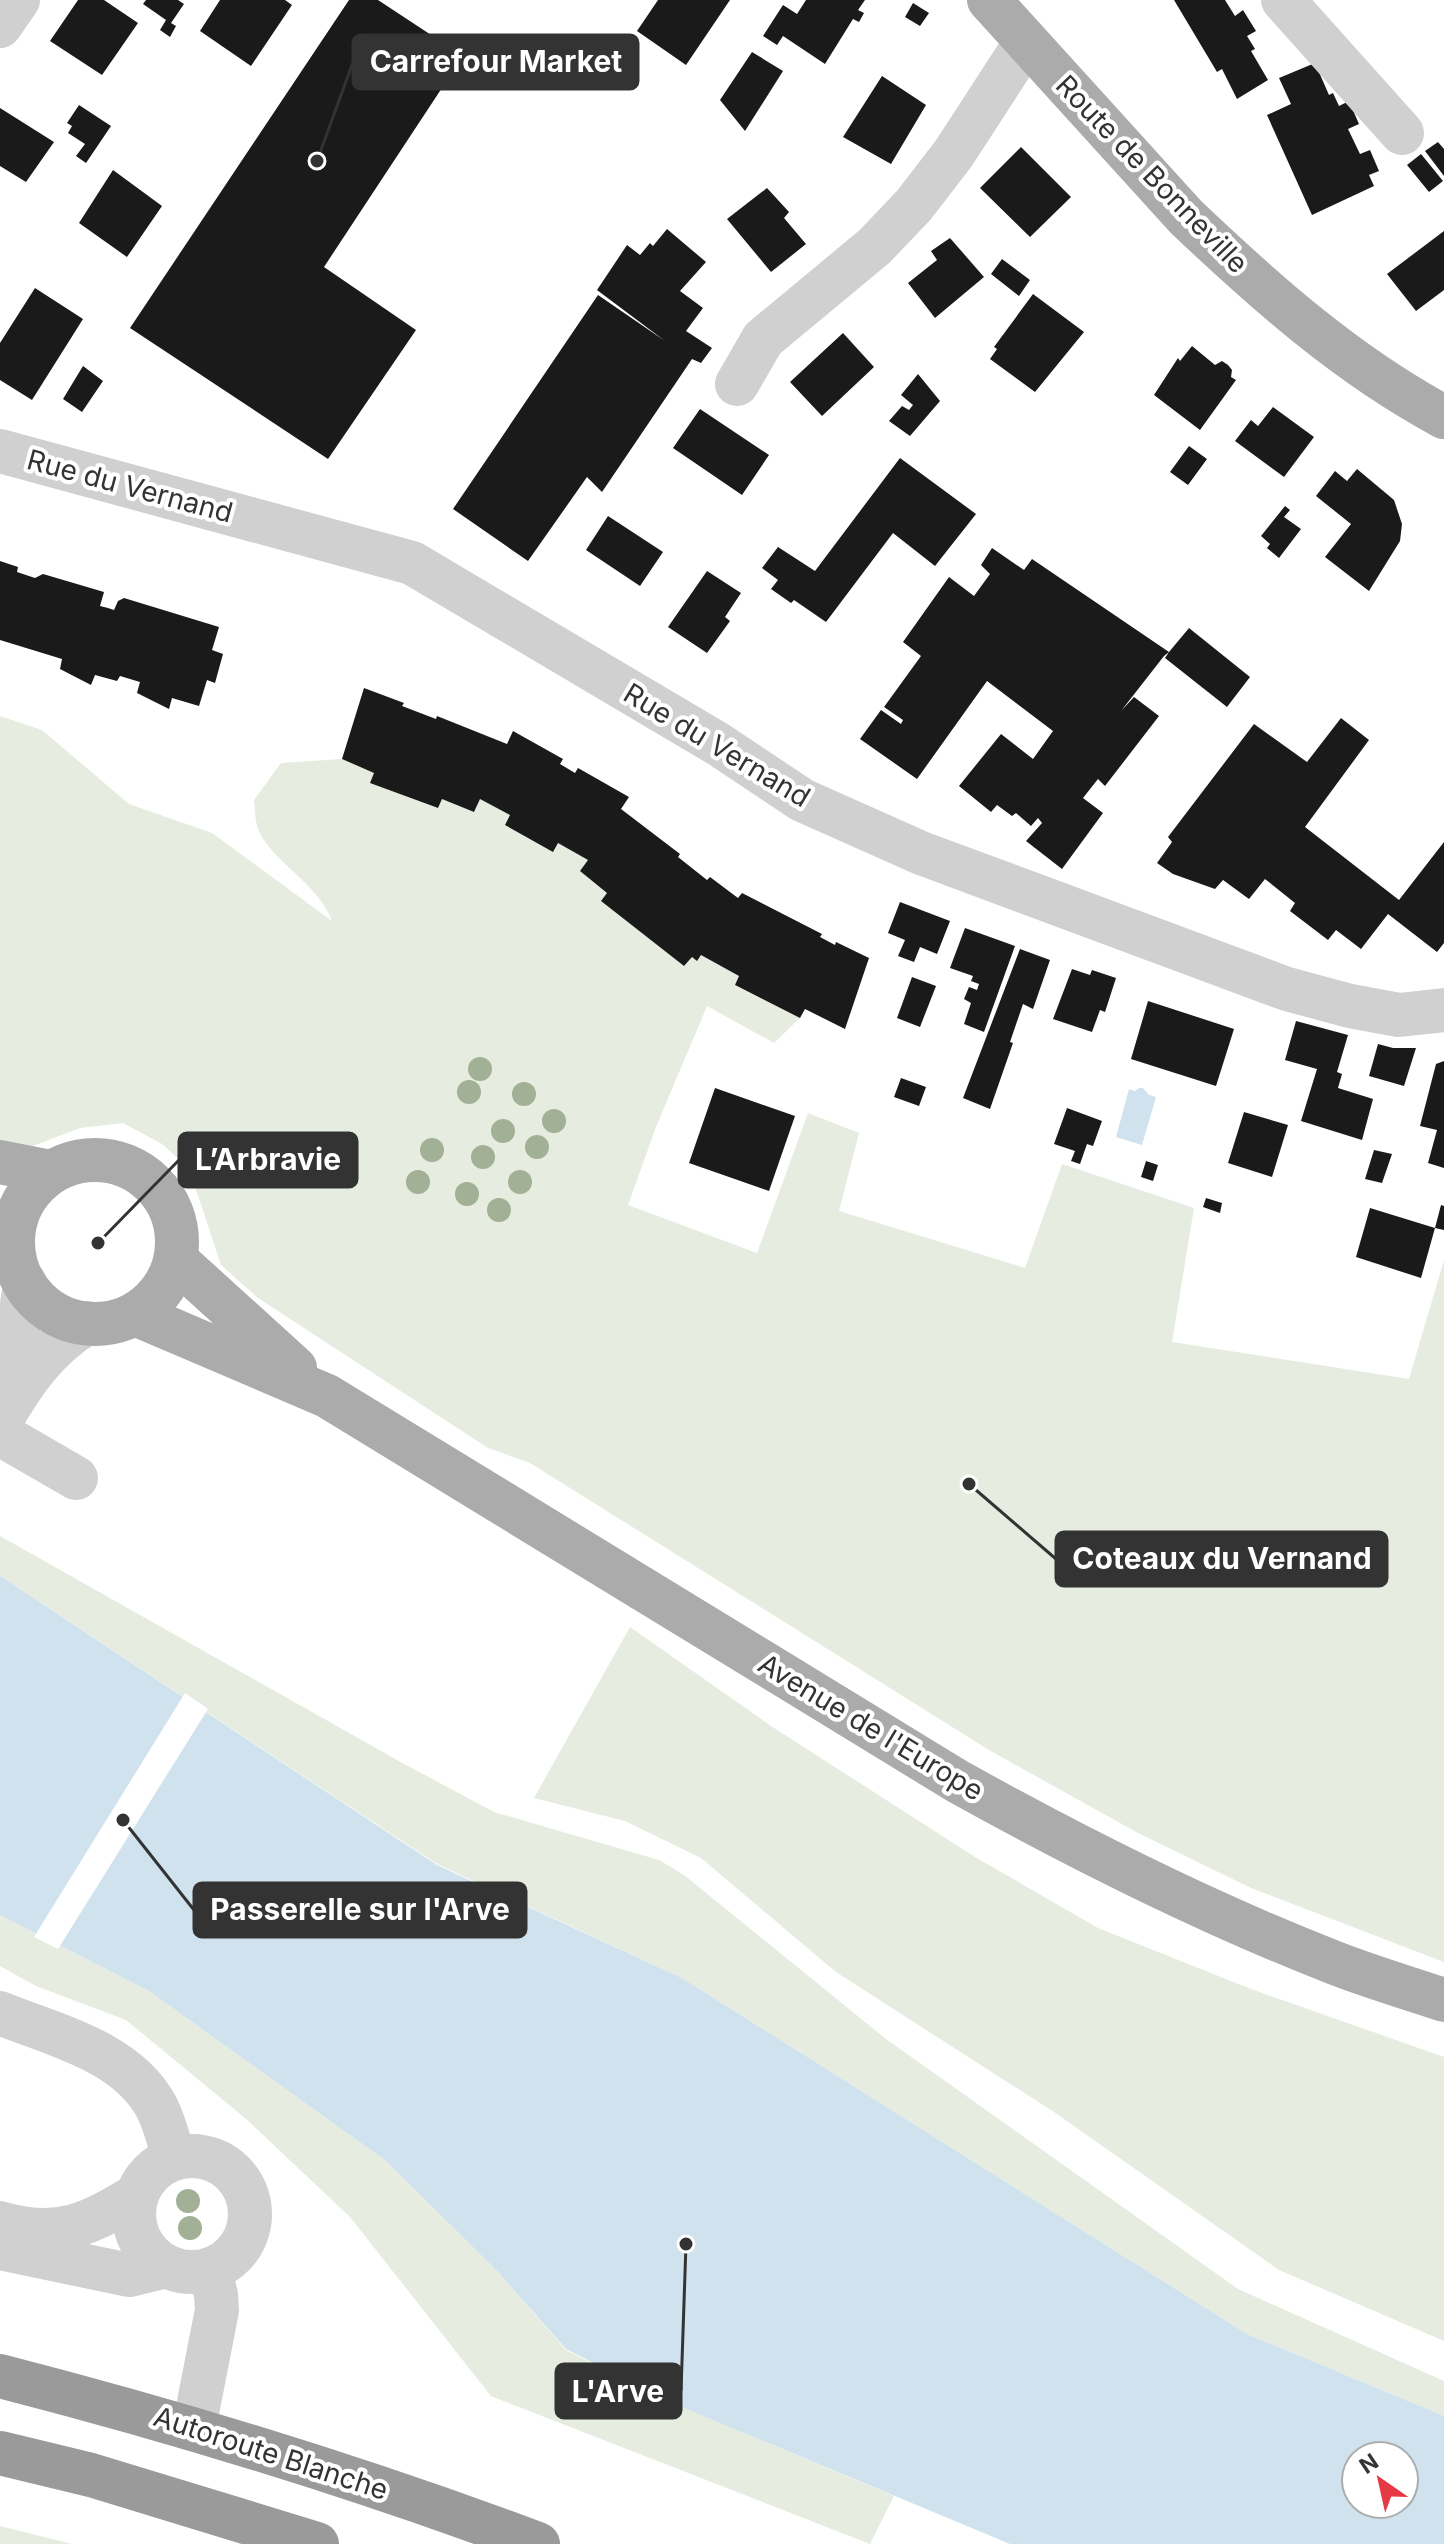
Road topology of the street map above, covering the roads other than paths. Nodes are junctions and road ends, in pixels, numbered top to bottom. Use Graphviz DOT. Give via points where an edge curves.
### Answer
graph roads {
  1 [pos="18,0"];
  2 [pos="989,0"];
  3 [pos="1283,0"];
  4 [pos="0,26"];
  5 [pos="1026,42"];
  6 [pos="1402,133"];
  7 [pos="737,384"];
  8 [pos="1444,417"];
  9 [pos="0,451"];
  10 [pos="1444,1010"];
  11 [pos="0,1162"];
  12 [pos="51,1172"];
  13 [pos="13,1254"];
  14 [pos="176,1260"];
  15 [pos="135,1314"];
  16 [pos="87,1323"];
  17 [pos="0,1359"];
  18 [pos="327,1396"];
  19 [pos="0,1422"];
  20 [pos="0,1434"];
  21 [pos="76,1478"];
  22 [pos="1444,2000"];
  23 [pos="0,2013"];
  24 [pos="174,2159"];
  25 [pos="137,2195"];
  26 [pos="0,2223"];
  27 [pos="0,2248"];
  28 [pos="166,2266"];
  29 [pos="210,2270"];
  30 [pos="0,2367"];
  31 [pos="0,2376"];
  32 [pos="151,2415"];
  33 [pos="194,2428"];
  34 [pos="0,2453"];
  35 [pos="317,2544"];
  36 [pos="538,2544"];
  1 -- 4 [label="street"];
  2 -- 5 [label="main road, Route de Bonneville"];
  3 -- 6 [label="street"];
  5 -- 7 [label="street" via="914,205 875,246 763,339"];
  5 -- 8 [label="main road, Route de Bonneville" via="1210,240 1332,345"];
  9 -- 10 [label="street, Rue du Vernand" via="412,563 718,744 802,800 921,853 1287,989 1399,1015"];
  11 -- 12 [label="main road"];
  12 -- 13 [label="main road" via="22,1204"];
  12 -- 14 [label="main road" via="98,1159 143,1174 173,1212"];
  13 -- 16 [label="main road" via="32,1294 51,1311"];
  13 -- 17 [label="street" via="19,1325"];
  14 -- 15 [label="main road" via="161,1291"];
  14 -- 18 [label="main road, Avenue de l'Europe"];
  15 -- 16 [label="main road"];
  15 -- 18 [label="main road, Avenue de l'Europe"];
  16 -- 19 [label="street" via="52,1347"];
  18 -- 22 [label="main road, Avenue de l'Europe" via="1058,1838 1242,1925"];
  20 -- 21 [label="street"];
  23 -- 24 [label="street" via="92,2050 126,2070 155,2104"];
  24 -- 25 [label="street" via="152,2173"];
  24 -- 29 [label="street" via="198,2157 220,2164 238,2179 248,2200 250,2223 241,2245"];
  25 -- 26 [label="street" via="90,2222 62,2230"];
  25 -- 28 [label="street" via="138,2236 149,2254"];
  27 -- 28 [label="street" via="129,2275"];
  28 -- 29 [label="street" via="187,2272"];
  29 -- 33 [label="street" via="217,2310"];
  30 -- 32 [label="highway"];
  31 -- 32 [label="highway, Autoroute Blanche"];
  32 -- 33 [label="highway, Autoroute Blanche"];
  33 -- 36 [label="highway, Autoroute Blanche"];
  34 -- 35 [label="highway"];
}
